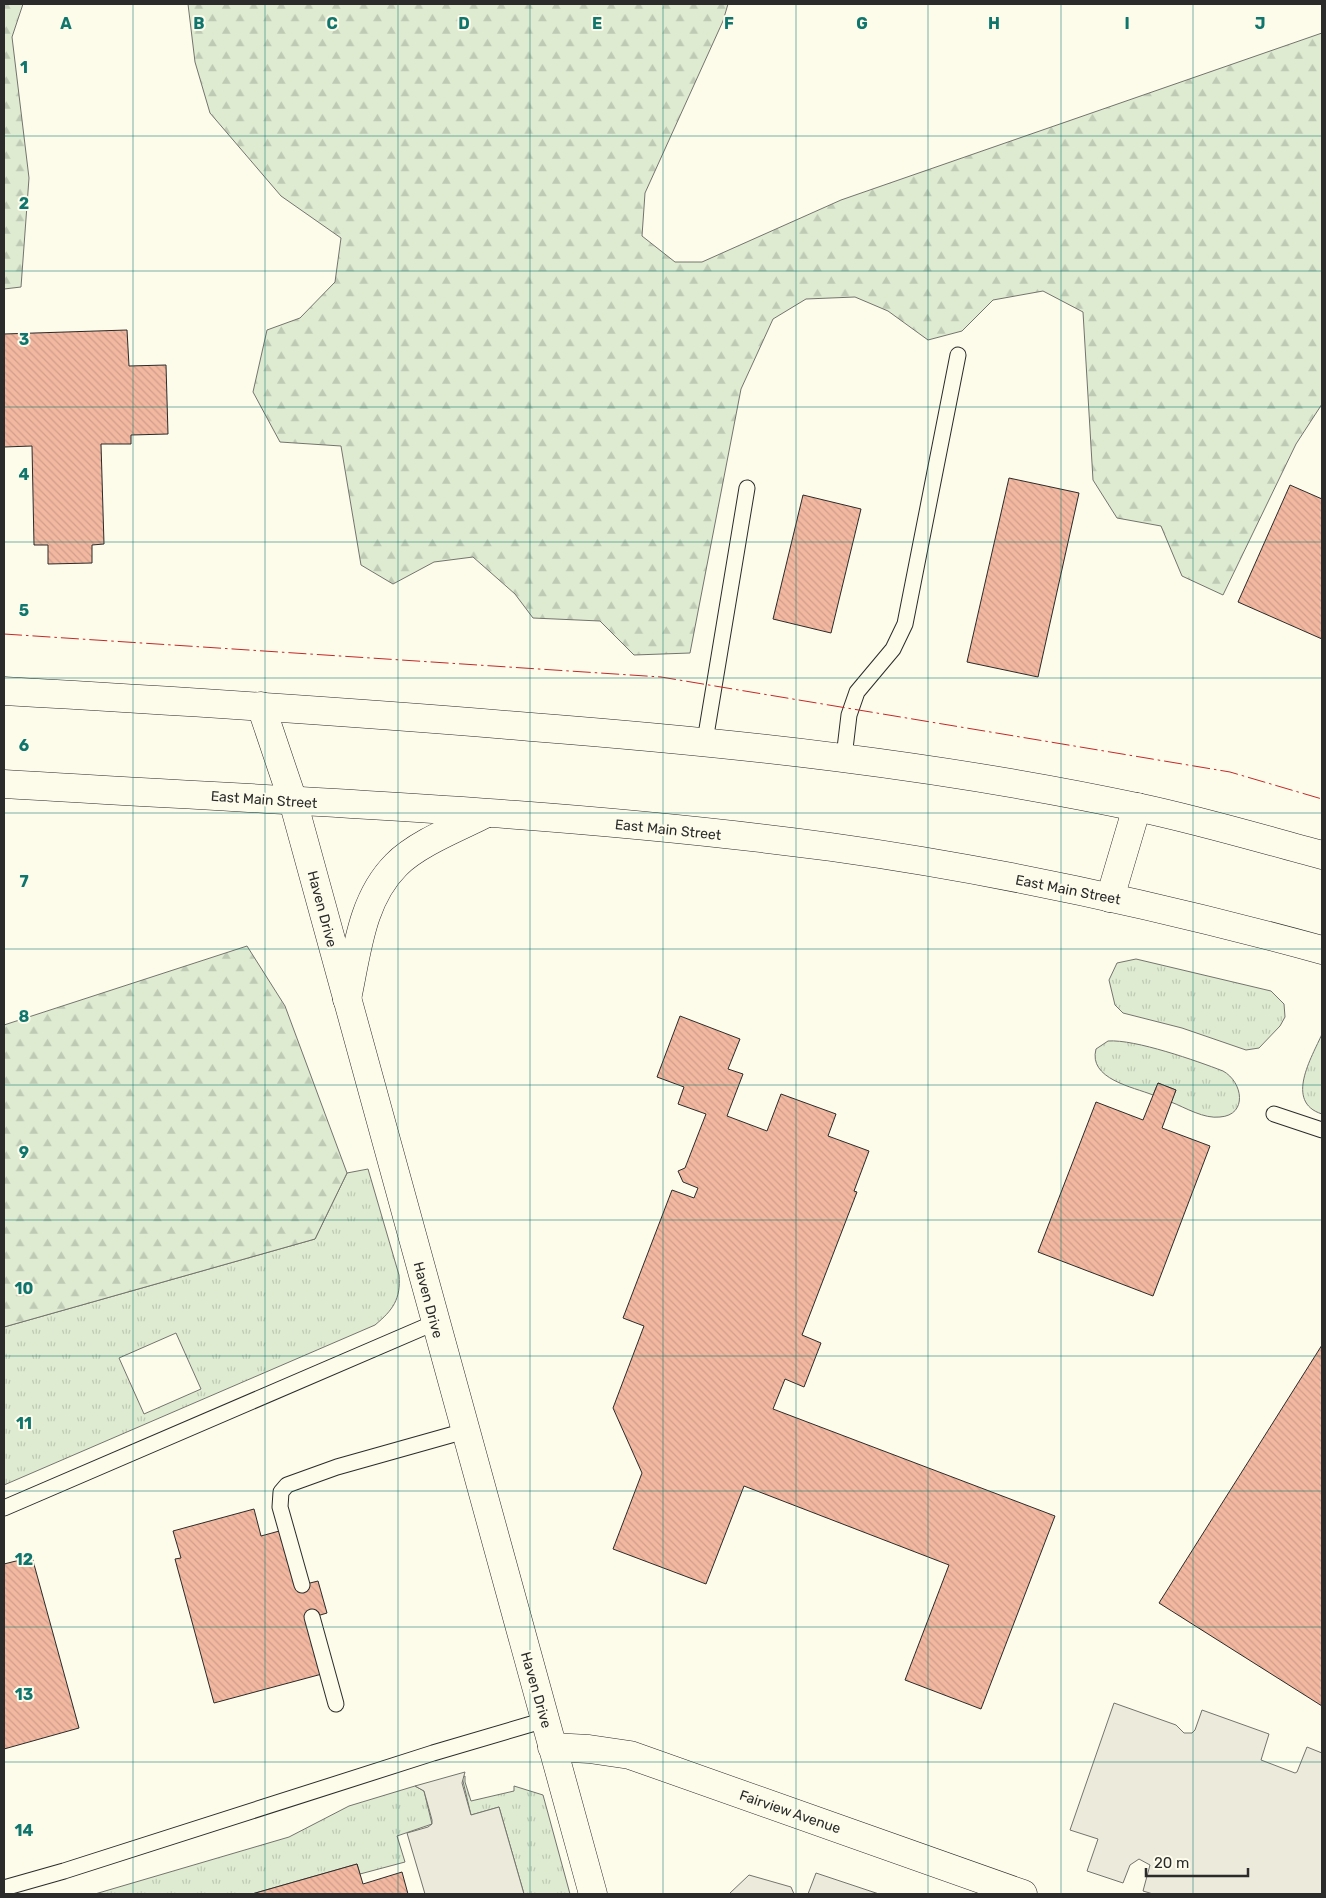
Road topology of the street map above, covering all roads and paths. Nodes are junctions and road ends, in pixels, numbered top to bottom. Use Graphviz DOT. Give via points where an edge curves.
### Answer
graph roads {
  1 [pos="958,355"];
  2 [pos="747,488"];
  3 [pos="4,691"];
  4 [pos="261,706"];
  5 [pos="705,741"];
  6 [pos="844,757"];
  7 [pos="4,784"];
  8 [pos="293,801"];
  9 [pos="1137,807"];
  10 [pos="489,813"];
  11 [pos="1322,855"];
  12 [pos="1110,898"];
  13 [pos="1322,950"];
  14 [pos="347,999"];
  15 [pos="1274,1114"];
  16 [pos="1322,1130"];
  17 [pos="434,1323"];
  18 [pos="466,1431"];
  19 [pos="4,1508"];
  20 [pos="302,1585"];
  21 [pos="312,1617"];
  22 [pos="336,1704"];
  23 [pos="545,1720"];
  24 [pos="552,1747"];
  25 [pos="4,1888"];
  26 [pos="593,1894"];
  27 [pos="1023,1894"];
  1 -- 6 [label="lane" via="905,624 892,649 857,692 849,715"];
  2 -- 5 [label="lane"];
  3 -- 4 [label="main road"];
  4 -- 5 [label="main road"];
  4 -- 8 [label="main road, Haven Drive"];
  5 -- 6 [label="main road"];
  6 -- 9 [label="main road"];
  7 -- 8 [label="main road, East Main Street"];
  8 -- 10 [label="main road, East Main Street"];
  8 -- 14 [label="main road, Haven Drive"];
  9 -- 11 [label="main road"];
  9 -- 12 [label="main road"];
  10 -- 12 [label="main road, East Main Street" via="831,847"];
  10 -- 14 [label="main road" via="435,838 396,864 374,894 361,931"];
  12 -- 13 [label="main road, East Main Street" via="1211,920"];
  14 -- 17 [label="main road, Haven Drive"];
  15 -- 16 [label="lane"];
  17 -- 18 [label="main road, Haven Drive"];
  17 -- 19 [label="lane"];
  18 -- 20 [label="lane" via="287,1484 281,1492 280,1506"];
  18 -- 23 [label="main road, Haven Drive"];
  21 -- 22 [label="lane"];
  23 -- 24 [label="main road, Haven Drive"];
  23 -- 25 [label="lane" via="433,1752"];
  24 -- 26 [label="main road, Haven Drive"];
  24 -- 27 [label="main road, Fairview Avenue" via="630,1755"];
}
